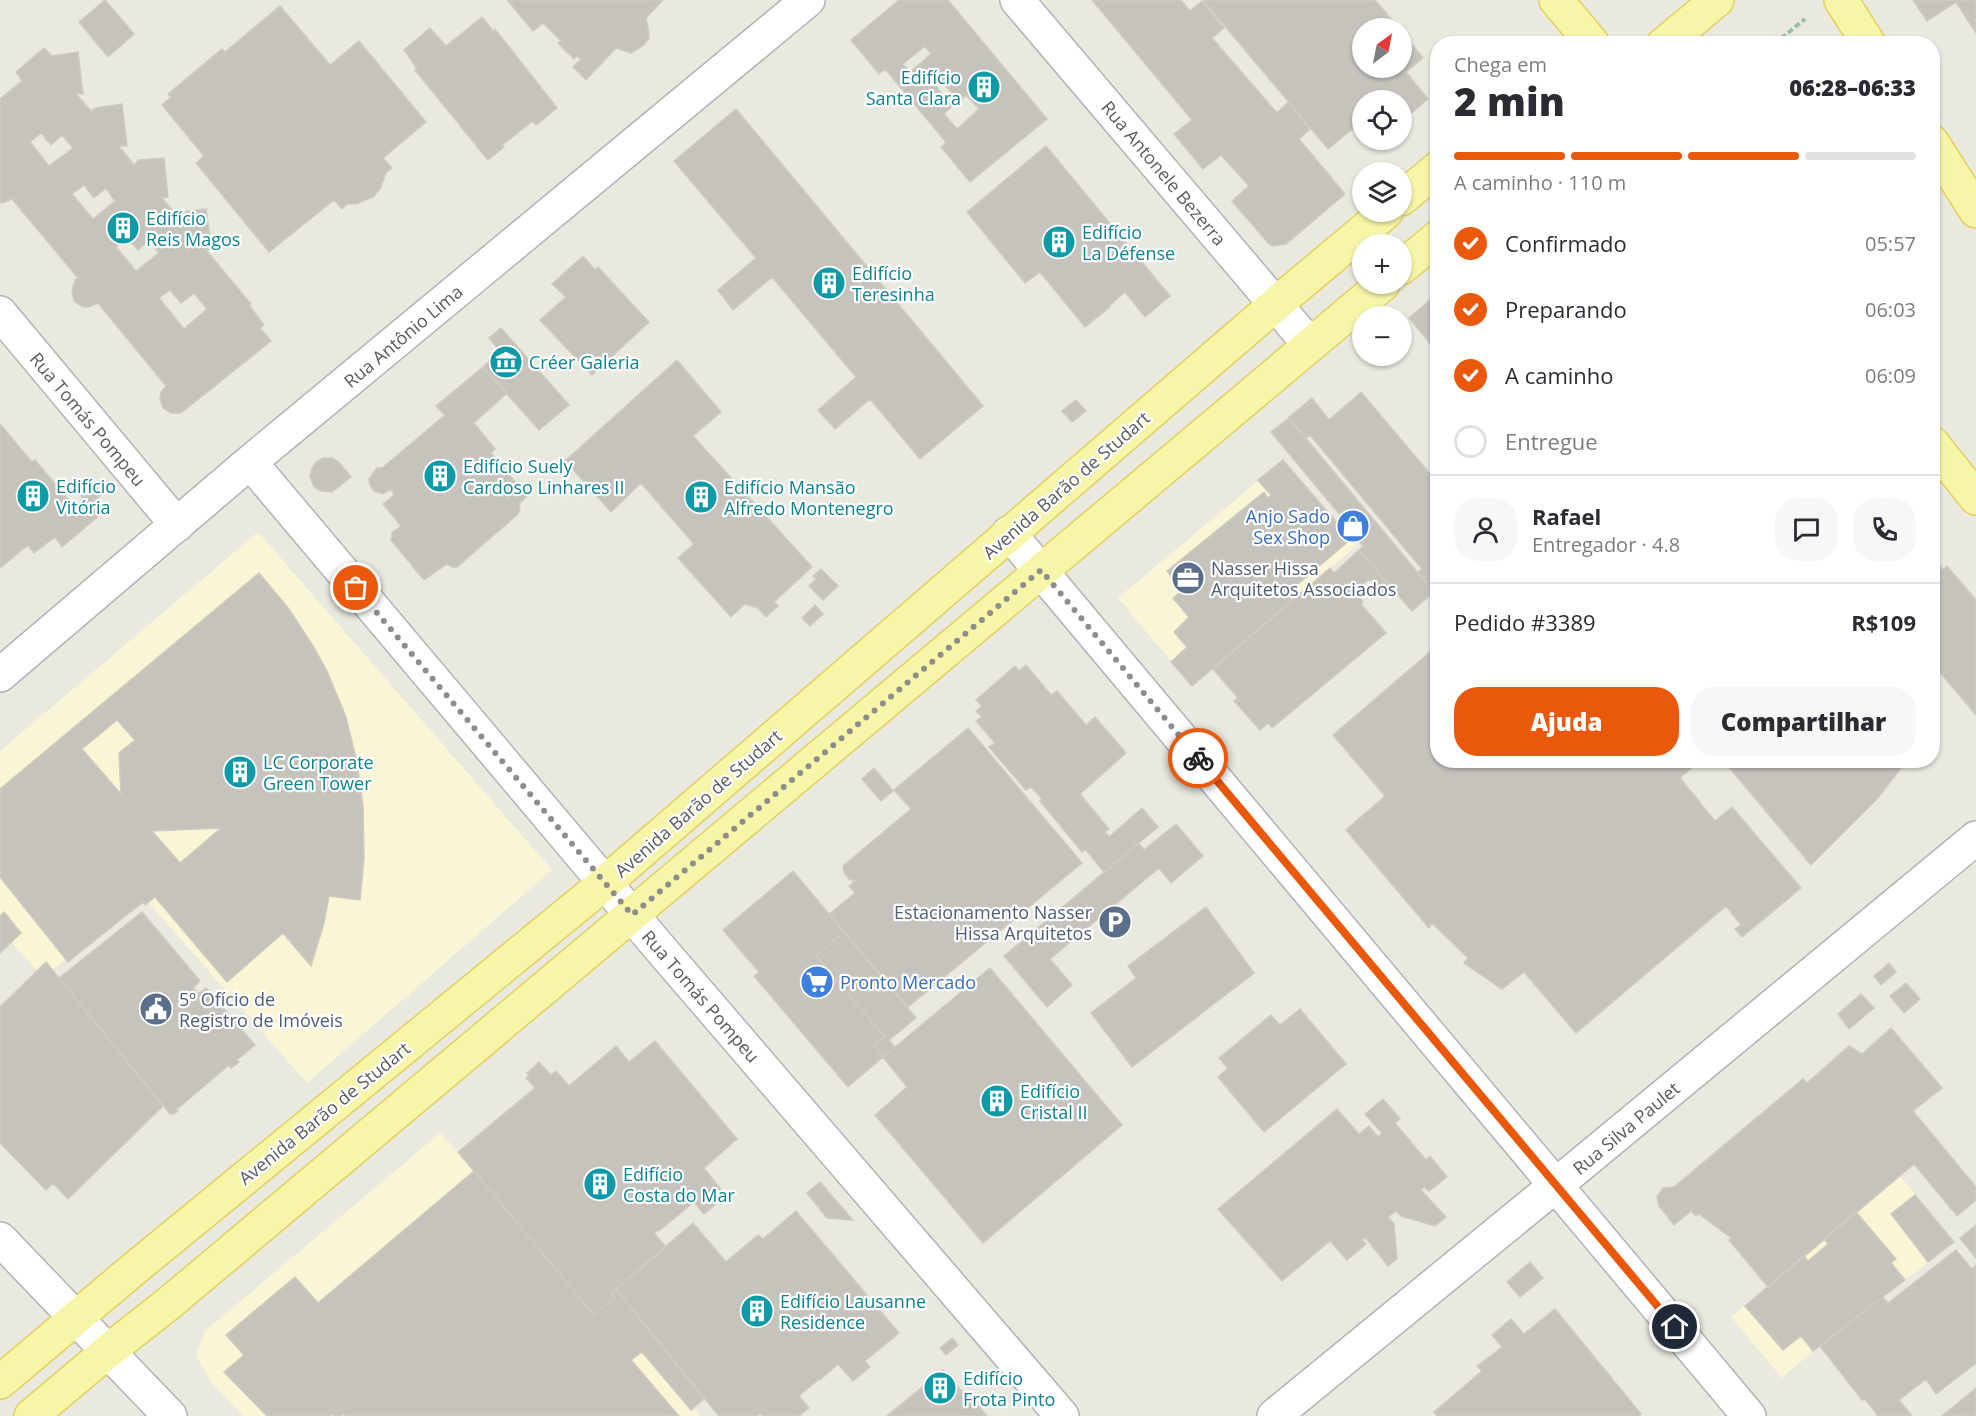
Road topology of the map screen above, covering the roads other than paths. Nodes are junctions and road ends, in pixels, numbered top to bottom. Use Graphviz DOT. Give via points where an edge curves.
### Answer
graph roads {
  1 [pos="808,0"];
  2 [pos="1017,0"];
  3 [pos="1556,0"];
  4 [pos="1841,0"];
  5 [pos="1706,2"];
  6 [pos="1584,36"];
  7 [pos="1672,36"];
  8 [pos="1864,36"];
  9 [pos="1940,155"];
  10 [pos="1430,176"];
  11 [pos="1412,190"];
  12 [pos="1976,211"];
  13 [pos="1374,222"];
  14 [pos="1430,244"];
  15 [pos="1412,259"];
  16 [pos="1371,294"];
  17 [pos="1276,304"];
  18 [pos="0,313"];
  19 [pos="1310,345"];
  20 [pos="1940,453"];
  21 [pos="250,462"];
  22 [pos="1976,498"];
  23 [pos="177,525"];
  24 [pos="1009,533"];
  25 [pos="1041,570"];
  26 [pos="0,675"];
  27 [pos="1976,838"];
  28 [pos="605,884"];
  29 [pos="632,915"];
  30 [pos="1556,1185"];
  31 [pos="0,1239"];
  32 [pos="76,1318"];
  33 [pos="107,1352"];
  34 [pos="0,1382"];
  35 [pos="31,1416"];
  36 [pos="170,1416"];
  37 [pos="1062,1416"];
  38 [pos="1274,1416"];
  39 [pos="1749,1416"];
  1 -- 21 [label="street, Rua Antônio Lima"];
  2 -- 17 [label="street, Rua Antonele Bezerra"];
  3 -- 6 [label="main road"];
  4 -- 8 [label="main road"];
  5 -- 7 [label="main road"];
  9 -- 12 [label="main road"];
  10 -- 11 [label="main road"];
  13 -- 17 [label="main road, Avenida Barão de Studart"];
  14 -- 15 [label="main road"];
  16 -- 19 [label="main road"];
  17 -- 19 [label="street, Rua Antonele Bezerra"];
  17 -- 24 [label="main road, Avenida Barão de Studart"];
  18 -- 23 [label="street, Rua Tomás Pompeu"];
  19 -- 25 [label="main road"];
  20 -- 22 [label="main road"];
  21 -- 23 [label="street, Rua Antônio Lima"];
  21 -- 28 [label="street, Rua Tomás Pompeu"];
  23 -- 26 [label="street, Rua Antônio Lima"];
  24 -- 25 [label="street"];
  24 -- 28 [label="main road, Avenida Barão de Studart"];
  25 -- 29 [label="main road"];
  25 -- 30 [label="street"];
  27 -- 30 [label="street, Rua Silva Paulet"];
  28 -- 29 [label="street, Rua Tomás Pompeu"];
  28 -- 32 [label="main road, Avenida Barão de Studart"];
  29 -- 33 [label="main road"];
  29 -- 37 [label="street, Rua Tomás Pompeu"];
  30 -- 38 [label="street, Rua Silva Paulet"];
  30 -- 39 [label="street"];
  31 -- 32 [label="street"];
  32 -- 33 [label="street"];
  32 -- 34 [label="main road, Avenida Barão de Studart"];
  33 -- 35 [label="main road"];
  33 -- 36 [label="street"];
}
